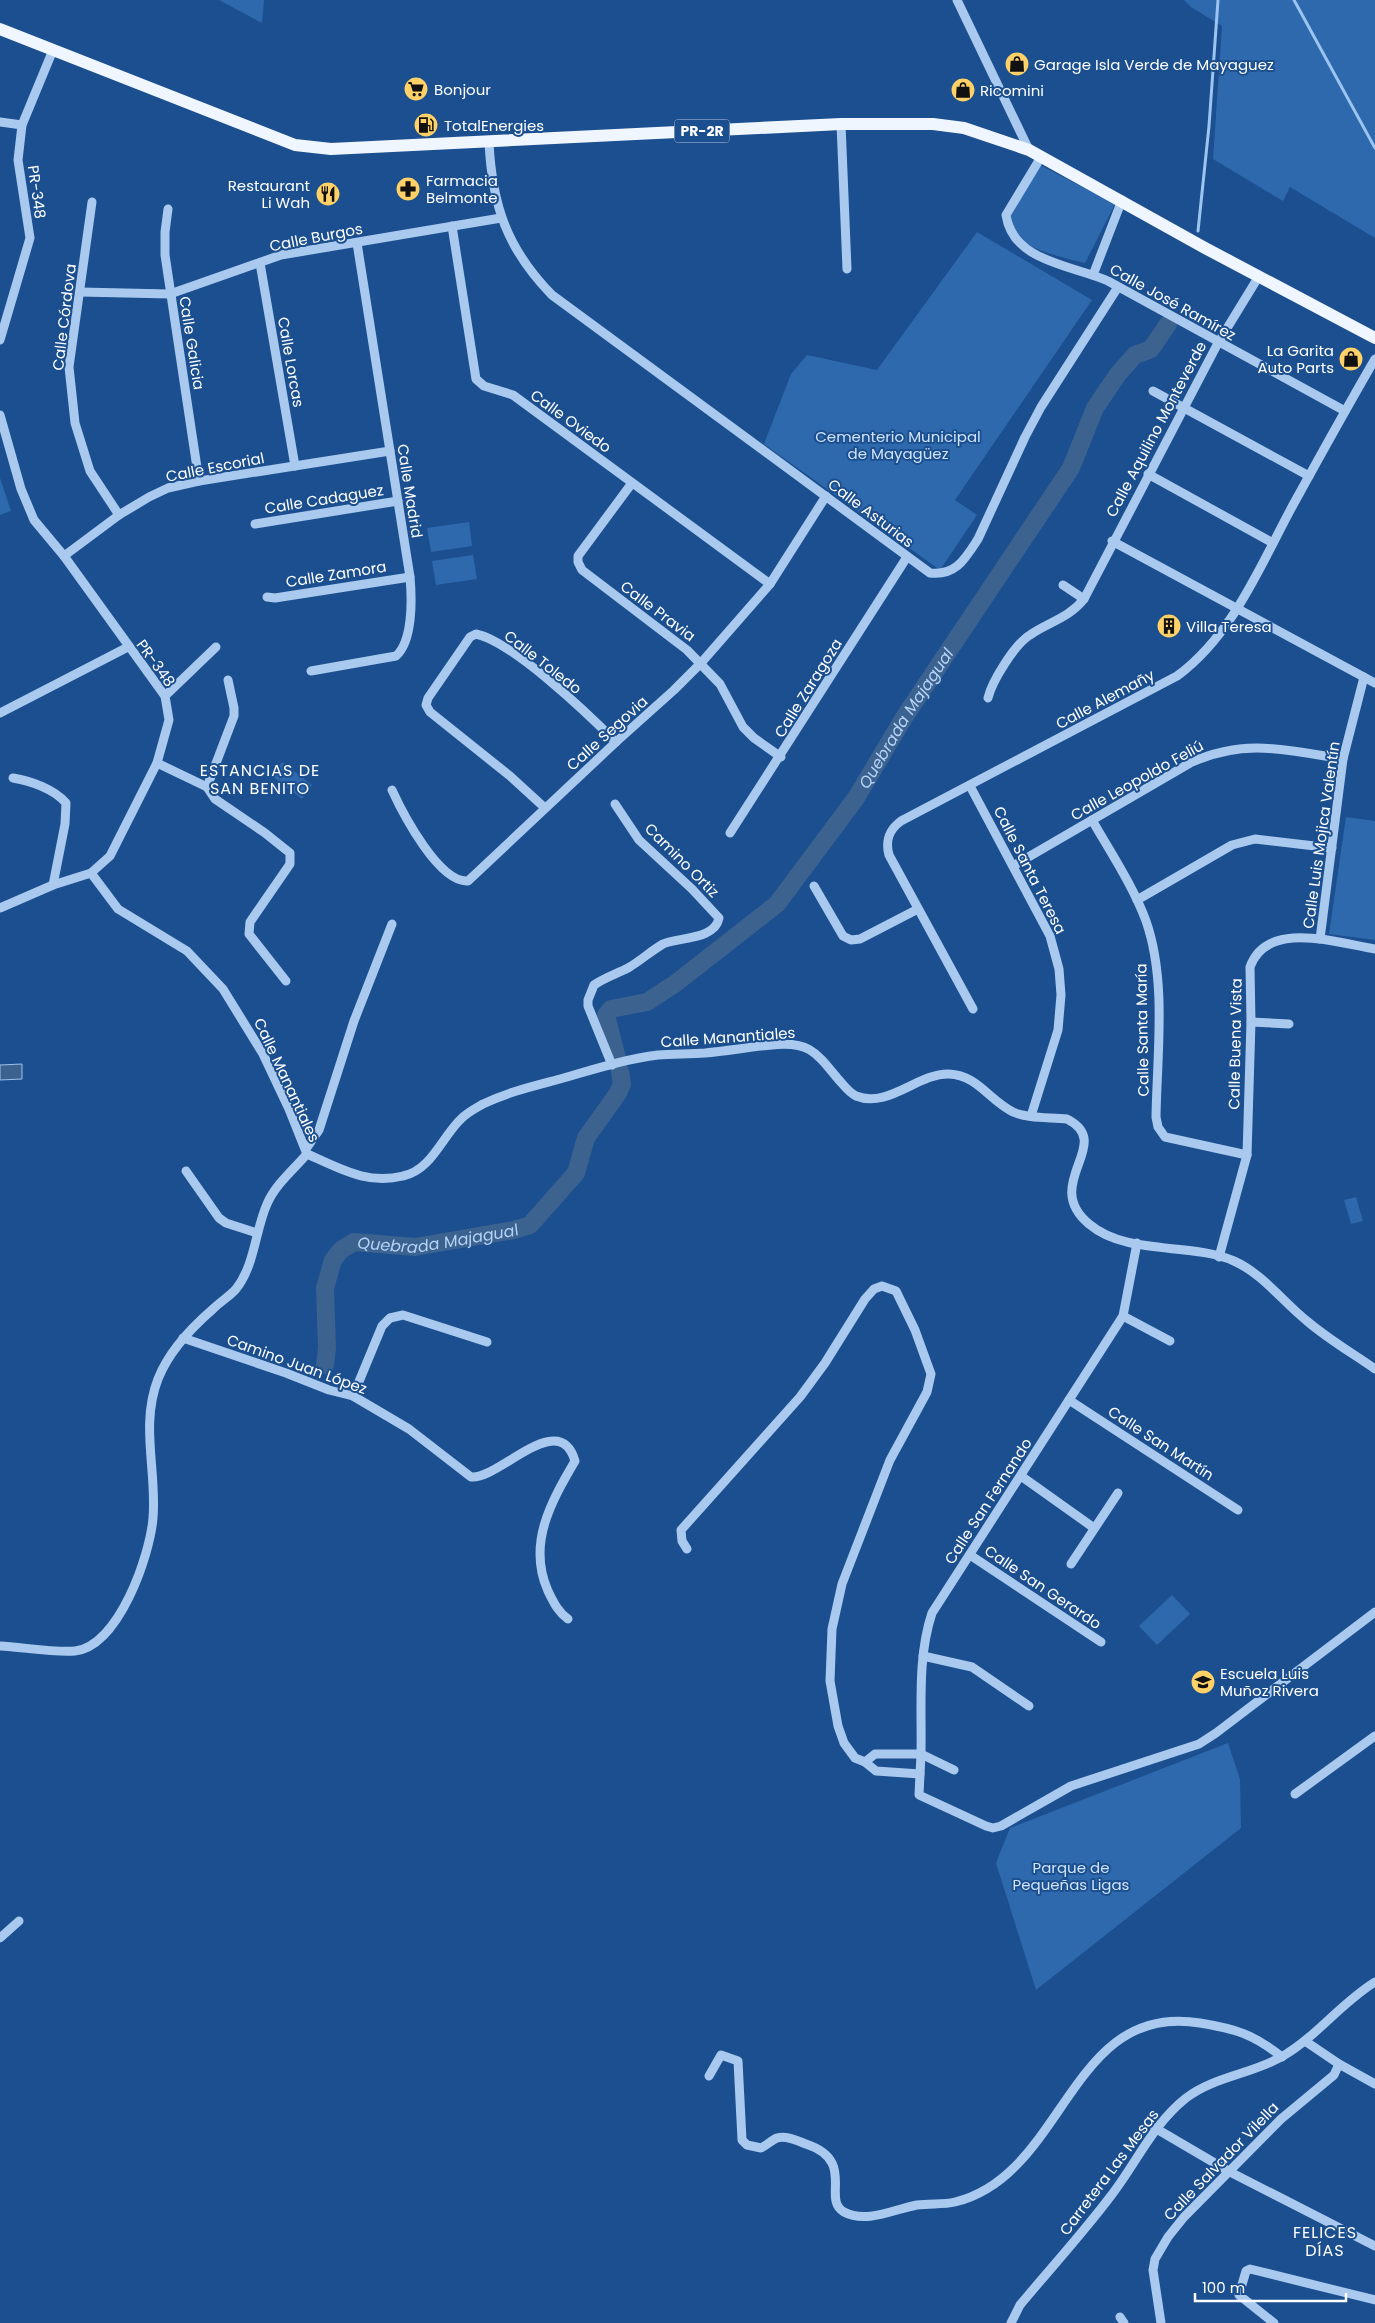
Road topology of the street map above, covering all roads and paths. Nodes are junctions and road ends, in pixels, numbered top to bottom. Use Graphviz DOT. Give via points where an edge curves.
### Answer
graph roads {
  1 [pos="956,0"];
  2 [pos="0,29"];
  3 [pos="53,50"];
  4 [pos="0,122"];
  5 [pos="841,124"];
  6 [pos="22,125"];
  7 [pos="488,142"];
  8 [pos="1029,150"];
  9 [pos="1041,157"];
  10 [pos="1122,200"];
  11 [pos="92,202"];
  12 [pos="168,209"];
  13 [pos="501,218"];
  14 [pos="452,226"];
  15 [pos="357,243"];
  16 [pos="260,263"];
  17 [pos="847,269"];
  18 [pos="1093,275"];
  19 [pos="1259,276"];
  20 [pos="1118,287"];
  21 [pos="80,292"];
  22 [pos="170,294"];
  23 [pos="1375,338"];
  24 [pos="0,340"];
  25 [pos="1218,343"];
  26 [pos="1375,359"];
  27 [pos="1153,391"];
  28 [pos="1183,408"];
  29 [pos="1345,412"];
  30 [pos="0,415"];
  31 [pos="390,452"];
  32 [pos="294,466"];
  33 [pos="1148,474"];
  34 [pos="1309,476"];
  35 [pos="199,481"];
  36 [pos="632,483"];
  37 [pos="826,496"];
  38 [pos="398,501"];
  39 [pos="119,515"];
  40 [pos="255,524"];
  41 [pos="1112,541"];
  42 [pos="1273,543"];
  43 [pos="64,556"];
  44 [pos="907,557"];
  45 [pos="410,577"];
  46 [pos="770,584"];
  47 [pos="1063,585"];
  48 [pos="267,597"];
  49 [pos="1084,599"];
  50 [pos="1238,608"];
  51 [pos="216,646"];
  52 [pos="128,647"];
  53 [pos="701,663"];
  54 [pos="311,670"];
  55 [pos="1364,677"];
  56 [pos="228,680"];
  57 [pos="1375,683"];
  58 [pos="165,696"];
  59 [pos="988,698"];
  60 [pos="0,713"];
  61 [pos="616,742"];
  62 [pos="781,757"];
  63 [pos="1343,759"];
  64 [pos="157,763"];
  65 [pos="13,778"];
  66 [pos="970,786"];
  67 [pos="206,787"];
  68 [pos="392,790"];
  69 [pos="615,804"];
  70 [pos="545,808"];
  71 [pos="1092,820"];
  72 [pos="730,833"];
  73 [pos="1332,848"];
  74 [pos="1013,866"];
  75 [pos="91,873"];
  76 [pos="54,885"];
  77 [pos="814,886"];
  78 [pos="1137,900"];
  79 [pos="0,908"];
  80 [pos="918,909"];
  81 [pos="392,924"];
  82 [pos="1320,939"];
  83 [pos="1375,949"];
  84 [pos="286,980"];
  85 [pos="973,1009"];
  86 [pos="1251,1022"];
  87 [pos="1289,1024"];
  88 [pos="612,1065"];
  89 [pos="1031,1116"];
  90 [pos="306,1152"];
  91 [pos="1247,1155"];
  92 [pos="186,1171"];
  93 [pos="257,1233"];
  94 [pos="1137,1243"];
  95 [pos="1219,1257"];
  96 [pos="1123,1316"];
  97 [pos="183,1338"];
  98 [pos="1170,1341"];
  99 [pos="487,1342"];
  100 [pos="1375,1369"];
  101 [pos="353,1396"];
  102 [pos="1069,1400"];
  103 [pos="1021,1476"];
  104 [pos="1118,1493"];
  105 [pos="1238,1510"];
  106 [pos="1094,1528"];
  107 [pos="687,1549"];
  108 [pos="970,1555"];
  109 [pos="1071,1564"];
  110 [pos="1375,1612"];
  111 [pos="568,1619"];
  112 [pos="1101,1642"];
  113 [pos="0,1646"];
  114 [pos="923,1656"];
  115 [pos="1029,1706"];
  116 [pos="1375,1736"];
  117 [pos="921,1754"];
  118 [pos="865,1762"];
  119 [pos="954,1770"];
  120 [pos="920,1774"];
  121 [pos="1295,1794"];
  122 [pos="19,1921"];
  123 [pos="0,1938"];
  124 [pos="1375,1982"];
  125 [pos="1305,2041"];
  126 [pos="1282,2057"];
  127 [pos="1339,2064"];
  128 [pos="709,2076"];
  129 [pos="1375,2084"];
  130 [pos="1155,2128"];
  131 [pos="1230,2172"];
  132 [pos="1375,2246"];
  133 [pos="1375,2300"];
  134 [pos="1011,2323"];
  135 [pos="1161,2323"];
  136 [pos="1274,2323"];
  1 -- 8 [label="street"];
  2 -- 3 [label="main road, PR-2R"];
  3 -- 6 [label="street, PR-348 / PR-348"];
  3 -- 7 [label="main road, PR-2R" via="295,145 331,149"];
  4 -- 6 [label="street"];
  5 -- 7 [label="main road, PR-2R"];
  5 -- 8 [label="main road, PR-2R" via="933,124 964,128"];
  5 -- 17 [label="street"];
  6 -- 24 [label="street, PR-348 / PR-348" via="18,160 30,238"];
  7 -- 13 [label="street, Calle Asturias" via="490,174"];
  8 -- 9 [label="main road, PR-2R"];
  9 -- 10 [label="main road, PR-2R"];
  9 -- 18 [label="street, Calle José Ramírez" via="1006,215 1009,230 1020,244 1049,262"];
  10 -- 18 [label="street"];
  10 -- 19 [label="main road, PR-2R"];
  11 -- 21 [label="street, Calle Córdova"];
  12 -- 22 [label="street, Calle Galicia" via="165,255"];
  13 -- 14 [label="street, Calle Burgos"];
  13 -- 37 [label="street, Calle Asturias" via="524,262 552,295"];
  14 -- 15 [label="street, Calle Burgos"];
  14 -- 36 [label="street, Calle Oviedo" via="476,380 484,386 513,395"];
  15 -- 16 [label="street, Calle Burgos" via="281,255"];
  15 -- 31 [label="street, Calle Madrid"];
  16 -- 22 [label="street, Calle Burgos"];
  16 -- 32 [label="street, Calle Lorcas"];
  18 -- 20 [label="street, Calle José Ramírez"];
  19 -- 23 [label="main road, PR-2R"];
  19 -- 25 [label="street, Calle Aquilino Monteverde"];
  20 -- 25 [label="street, Calle José Ramírez"];
  20 -- 44 [label="street, Calle Asturias" via="1029,429 969,554 954,569 938,574 930,573"];
  21 -- 22 [label="street, Calle Burgos"];
  21 -- 39 [label="street, Calle Córdova" via="69,367 75,423 90,471"];
  22 -- 35 [label="street, Calle Galicia"];
  25 -- 28 [label="street, Calle Aquilino Monteverde"];
  25 -- 29 [label="street, Calle José Ramírez"];
  26 -- 29 [label="street, Calle Alemañy"];
  27 -- 28 [label="street"];
  28 -- 33 [label="street, Calle Aquilino Monteverde"];
  28 -- 34 [label="street"];
  29 -- 34 [label="street, Calle Alemañy"];
  30 -- 43 [label="street, PR-348 / PR-348" via="21,489 34,520"];
  31 -- 32 [label="street, Calle Escorial"];
  31 -- 38 [label="street, Calle Madrid"];
  32 -- 35 [label="street, Calle Escorial"];
  33 -- 41 [label="street, Calle Aquilino Monteverde"];
  33 -- 42 [label="street"];
  34 -- 42 [label="street, Calle Alemañy"];
  35 -- 39 [label="street, Calle Escorial" via="168,488"];
  36 -- 46 [label="street, Calle Oviedo"];
  36 -- 53 [label="street, Calle Pravia" via="578,556 578,562 582,570"];
  37 -- 44 [label="street, Calle Asturias"];
  37 -- 46 [label="street, Calle Segovia"];
  38 -- 40 [label="street, Calle Cadaguez"];
  38 -- 45 [label="street, Calle Madrid"];
  39 -- 43 [label="street, Calle Escorial"];
  41 -- 49 [label="street, Calle Aquilino Monteverde"];
  41 -- 50 [label="street"];
  42 -- 50 [label="street, Calle Alemañy"];
  43 -- 52 [label="street, PR-348 / PR-348"];
  44 -- 62 [label="street, Calle Zaragoza"];
  45 -- 48 [label="street, Calle Zamora"];
  45 -- 54 [label="street, Calle Madrid" via="407,641 401,652 396,656"];
  46 -- 53 [label="street, Calle Segovia"];
  47 -- 49 [label="street"];
  49 -- 59 [label="street, Calle Aquilino Monteverde" via="1065,617 1029,635 1018,645 990,689"];
  50 -- 55 [label="street"];
  50 -- 66 [label="street, Calle Alemañy" via="1199,659 1177,676"];
  51 -- 58 [label="street"];
  52 -- 58 [label="street, PR-348 / PR-348"];
  52 -- 60 [label="street"];
  53 -- 61 [label="street, Calle Segovia"];
  53 -- 62 [label="street, Calle Pravia" via="720,684 743,727"];
  55 -- 57 [label="street"];
  55 -- 63 [label="street, Calle Luis Mojica Valentín"];
  56 -- 67 [label="street" via="234,716"];
  58 -- 64 [label="street, PR-348 / PR-348" via="169,720"];
  61 -- 70 [label="street, Calle Segovia"];
  61 -- 70 [label="street, Calle Toledo" via="535,670 493,640 476,634 470,637 426,705 430,712"];
  62 -- 72 [label="street, Calle Zaragoza"];
  63 -- 71 [label="street, Calle Leopoldo Feliú" via="1263,747 1229,749 1190,763"];
  63 -- 73 [label="street, Calle Luis Mojica Valentín"];
  64 -- 67 [label="street"];
  64 -- 75 [label="street, PR-348 / PR-348" via="110,856"];
  65 -- 76 [label="street" via="43,788 66,803 66,824"];
  66 -- 74 [label="street, Calle Santa Teresa"];
  66 -- 80 [label="street, Calle Alemañy" via="901,822 889,834 889,855"];
  67 -- 84 [label="street" via="215,799 290,853 290,864 248,929"];
  68 -- 70 [label="street, Calle Segovia" via="420,841 452,877 462,882 474,877"];
  69 -- 88 [label="street, Camino Ortiz" via="639,840 718,915 719,920 704,934 664,944 594,985 588,1006"];
  71 -- 74 [label="street, Calle Leopoldo Feliú"];
  71 -- 78 [label="street, Calle Santa María"];
  73 -- 78 [label="street" via="1245,840"];
  73 -- 82 [label="street, Calle Luis Mojica Valentín"];
  74 -- 89 [label="street, Calle Santa Teresa" via="1050,936 1061,982 1058,1030"];
  75 -- 76 [label="street, PR-348 / PR-348"];
  75 -- 90 [label="street, Calle Manantiales" via="118,909 187,951 223,989 263,1054"];
  76 -- 79 [label="street, PR-348 / PR-348"];
  77 -- 80 [label="street" via="840,932 851,940 860,940"];
  78 -- 91 [label="street, Calle Santa María" via="1150,936 1157,977 1158,1127 1165,1136"];
  80 -- 85 [label="street, Calle Alemañy"];
  81 -- 90 [label="street" via="354,1021 318,1130"];
  82 -- 83 [label="street, Calle Buena Vista"];
  82 -- 86 [label="street, Calle Buena Vista" via="1277,940 1258,952 1250,968"];
  86 -- 87 [label="street"];
  86 -- 91 [label="street, Calle Buena Vista"];
  88 -- 89 [label="street, Calle Manantiales" via="658,1055 801,1044 816,1052 848,1091 860,1097 879,1098 933,1075 956,1075 975,1082 1013,1112"];
  88 -- 90 [label="street, Calle Manantiales" via="512,1092 484,1104 462,1118 430,1158 406,1176 379,1180 362,1177"];
  89 -- 94 [label="street, Calle Manantiales" via="1067,1119 1078,1126 1084,1148 1070,1192 1074,1207 1096,1230"];
  90 -- 93 [label="street" via="266,1204"];
  91 -- 95 [label="street, Calle Buena Vista"];
  92 -- 93 [label="street" via="219,1218"];
  93 -- 97 [label="street" via="250,1262 235,1290"];
  94 -- 95 [label="street, Calle Manantiales"];
  94 -- 96 [label="street, Calle San Fernando"];
  95 -- 100 [label="street, Calle Manantiales" via="1245,1266 1306,1321"];
  96 -- 98 [label="street"];
  96 -- 102 [label="street, Calle San Fernando"];
  97 -- 101 [label="street, Camino Juan López"];
  97 -- 113 [label="street" via="165,1364 148,1417 154,1501 152,1525 143,1562 124,1607 90,1647 75,1651"];
  99 -- 101 [label="street" via="403,1315 390,1318 382,1326"];
  101 -- 111 [label="street, Camino Juan López" via="409,1429 471,1477 484,1476 533,1445 557,1442 570,1449 575,1461 563,1481 539,1542 543,1578 556,1608"];
  102 -- 103 [label="street, Calle San Fernando"];
  102 -- 105 [label="street, Calle San Martín"];
  103 -- 106 [label="street"];
  103 -- 108 [label="street, Calle San Fernando"];
  104 -- 106 [label="street"];
  106 -- 109 [label="street"];
  107 -- 118 [label="street" via="681,1530 800,1397 825,1364 865,1299 882,1286 896,1291 929,1364 930,1382 890,1460 842,1584 830,1654 830,1681 838,1726 850,1752"];
  108 -- 112 [label="street, Calle San Gerardo"];
  108 -- 114 [label="street, Calle San Fernando" via="932,1614"];
  110 -- 120 [label="street, Calle San Fernando" via="1199,1744 1071,1786 1001,1826 986,1826 919,1795"];
  114 -- 115 [label="street" via="972,1667"];
  114 -- 117 [label="street, Calle San Fernando"];
  116 -- 121 [label="street"];
  117 -- 118 [label="street" via="875,1754"];
  117 -- 119 [label="street"];
  117 -- 120 [label="street, Calle San Fernando"];
  118 -- 120 [label="street" via="876,1771"];
  122 -- 123 [label="street"];
  124 -- 125 [label="street, Carretera Las Mesas"];
  125 -- 126 [label="street, Carretera Las Mesas"];
  125 -- 127 [label="street"];
  126 -- 128 [label="street" via="1253,2036 1232,2029 1190,2021 1145,2025 1109,2047 1081,2076 1029,2153 989,2187 954,2202 918,2205 862,2217 843,2212 838,2207 835,2198 837,2181 831,2160 820,2148 792,2139 778,2138 761,2148 747,2145 742,2140 738,2061 721,2055"];
  126 -- 130 [label="street, Carretera Las Mesas" via="1198,2090"];
  127 -- 129 [label="street"];
  127 -- 131 [label="street, Calle Salvador Vilella" via="1334,2075 1281,2119"];
  130 -- 131 [label="street"];
  130 -- 134 [label="street, Carretera Las Mesas" via="1110,2197 1020,2305"];
  131 -- 132 [label="street"];
  131 -- 135 [label="street, Calle Salvador Vilella" via="1175,2227 1155,2259 1153,2281"];
  133 -- 136 [label="street" via="1246,2271 1239,2295"];
}
